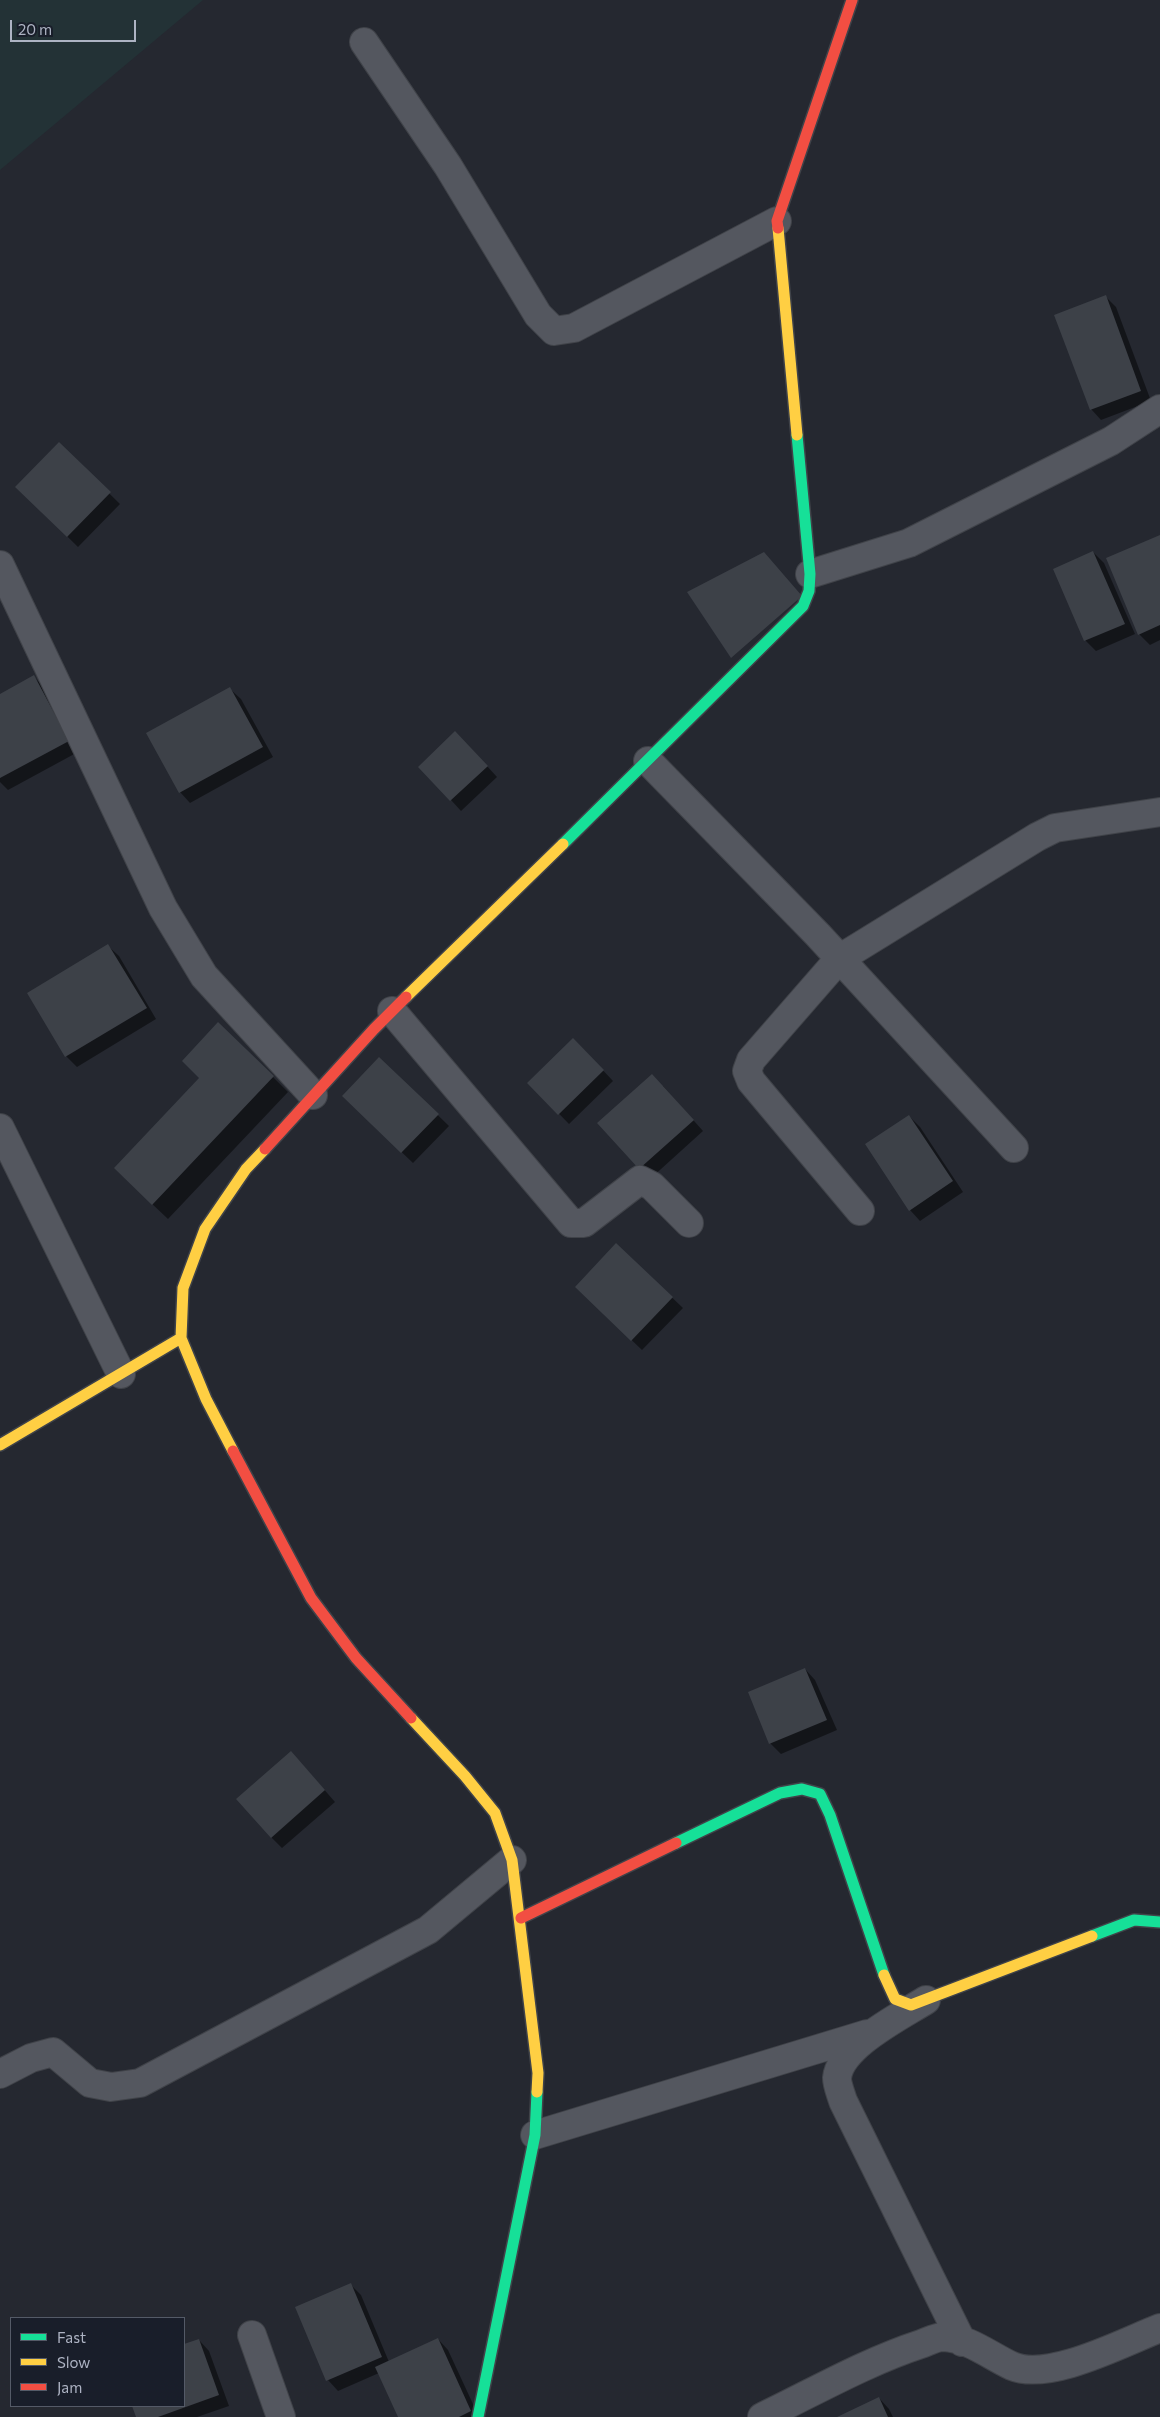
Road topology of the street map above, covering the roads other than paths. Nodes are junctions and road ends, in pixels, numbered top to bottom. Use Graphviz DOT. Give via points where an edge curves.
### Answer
graph roads {
  1 [pos="852,0"];
  2 [pos="364,42"];
  3 [pos="777,221"];
  4 [pos="1160,409"];
  5 [pos="0,565"];
  6 [pos="810,574"];
  7 [pos="648,761"];
  8 [pos="1160,812"];
  9 [pos="839,959"];
  10 [pos="392,1011"];
  11 [pos="313,1095"];
  12 [pos="0,1128"];
  13 [pos="1014,1148"];
  14 [pos="860,1211"];
  15 [pos="689,1223"];
  16 [pos="181,1338"];
  17 [pos="121,1374"];
  18 [pos="0,1445"];
  19 [pos="512,1860"];
  20 [pos="521,1918"];
  21 [pos="1160,1922"];
  22 [pos="926,2000"];
  23 [pos="879,2030"];
  24 [pos="0,2074"];
  25 [pos="536,2134"];
  26 [pos="1160,2328"];
  27 [pos="252,2335"];
  28 [pos="962,2342"];
  29 [pos="281,2417"];
  30 [pos="478,2417"];
  31 [pos="762,2417"];
  1 -- 3 [label="street"];
  2 -- 3 [label="street" via="448,166 538,315 554,331 574,328"];
  3 -- 6 [label="street"];
  4 -- 6 [label="street" via="1103,445 909,543"];
  5 -- 11 [label="street" via="183,944 204,976"];
  6 -- 7 [label="street" via="809,591 803,606"];
  7 -- 9 [label="street"];
  7 -- 10 [label="street"];
  8 -- 9 [label="street" via="1055,828"];
  9 -- 13 [label="street"];
  9 -- 14 [label="street" via="751,1060 748,1070 751,1081"];
  10 -- 11 [label="street"];
  10 -- 15 [label="street" via="571,1223 584,1223 640,1180 652,1186"];
  11 -- 16 [label="street" via="246,1169 205,1229 183,1288"];
  12 -- 17 [label="street"];
  16 -- 17 [label="street"];
  16 -- 19 [label="street" via="206,1400 311,1598 356,1658 495,1813"];
  17 -- 18 [label="street"];
  19 -- 20 [label="street"];
  19 -- 24 [label="street" via="428,1930 140,2082 111,2087 90,2083 53,2052 31,2058"];
  20 -- 22 [label="street" via="780,1793 802,1789 820,1794 830,1815 895,1999 911,2005"];
  20 -- 25 [label="street" via="538,2073"];
  21 -- 22 [label="street" via="1134,1920"];
  22 -- 23 [label="street"];
  23 -- 25 [label="street"];
  23 -- 28 [label="street" via="843,2061 837,2079 843,2101"];
  25 -- 30 [label="street"];
  26 -- 28 [label="street" via="1061,2367 1034,2371 1013,2367"];
  27 -- 29 [label="street"];
  28 -- 31 [label="street" via="942,2337 906,2349"];
}
